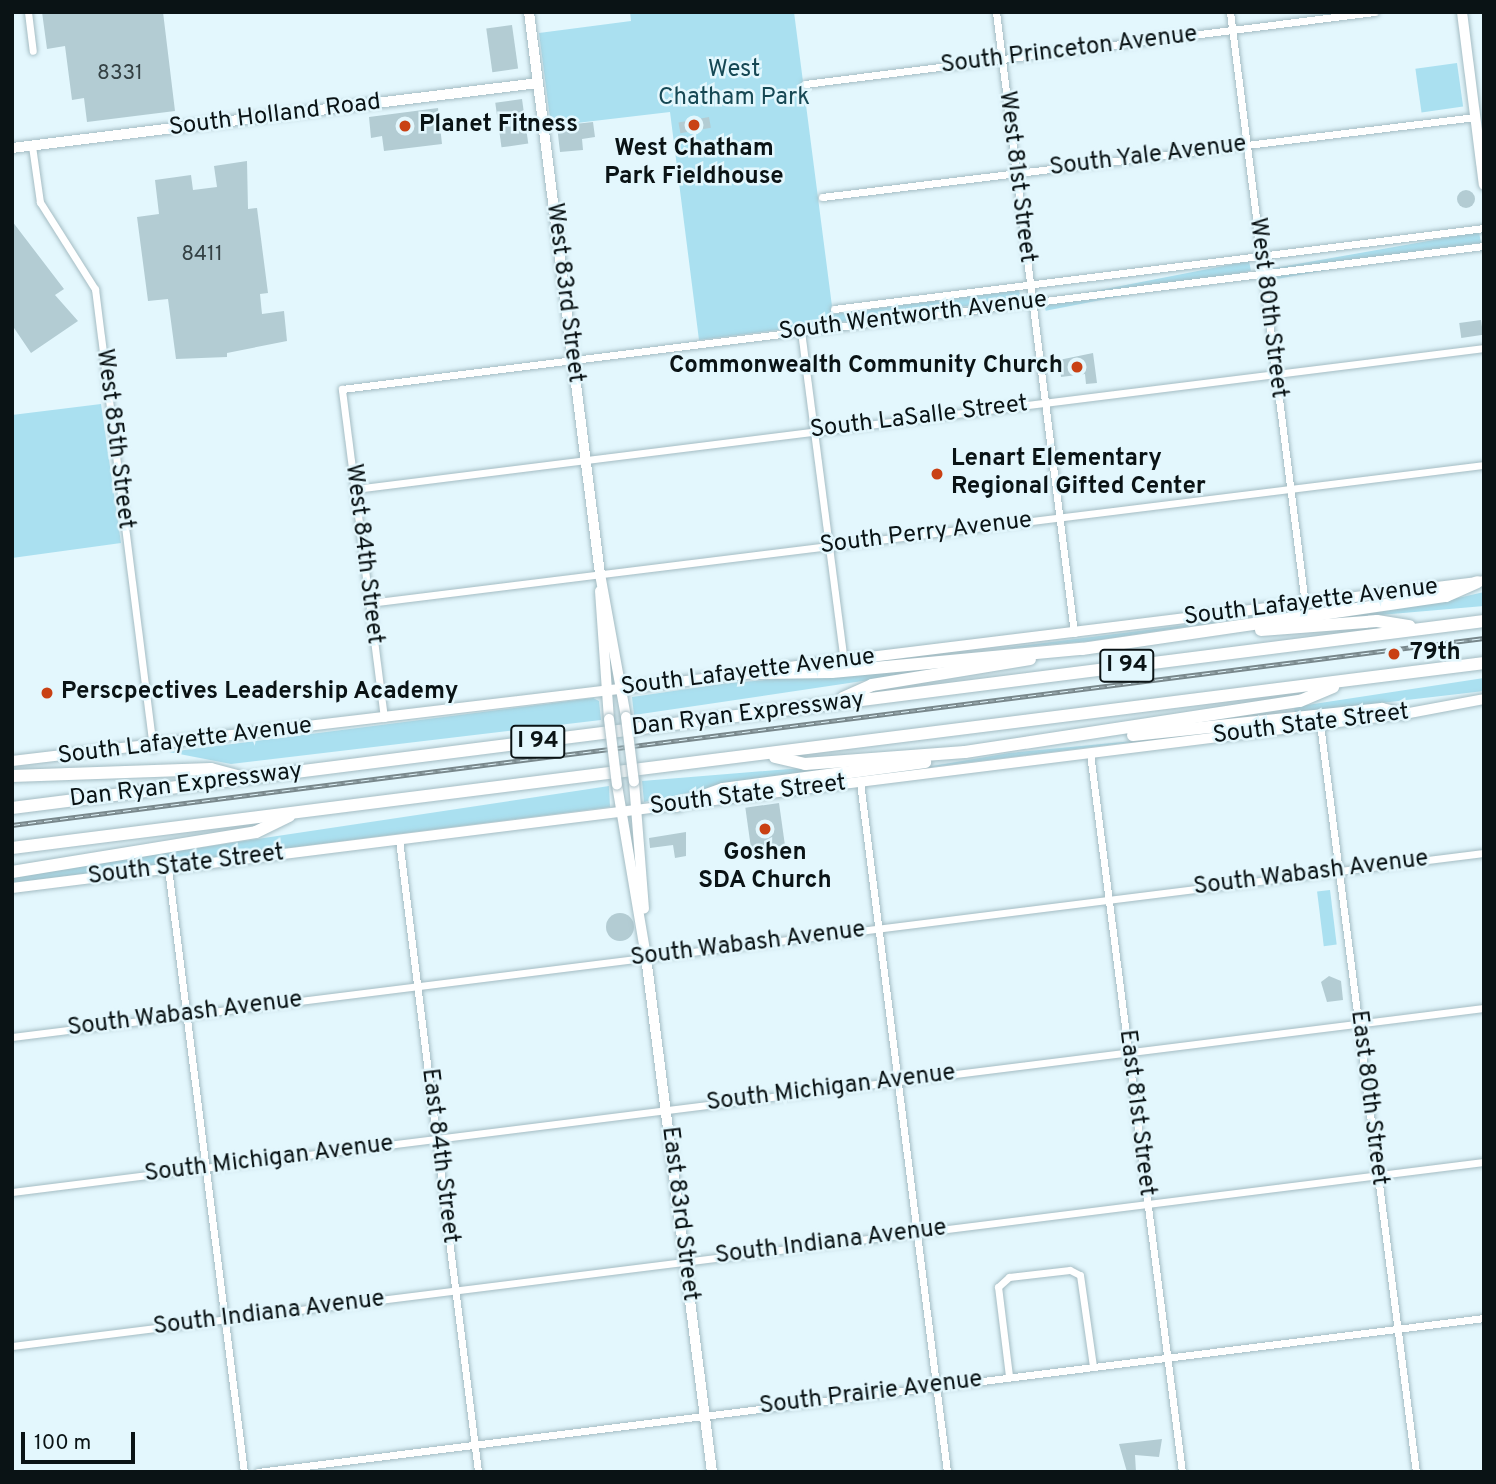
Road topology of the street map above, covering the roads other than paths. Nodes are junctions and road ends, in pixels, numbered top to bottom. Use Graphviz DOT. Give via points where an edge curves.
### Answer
graph roads {
  1 [pos="28,12"];
  2 [pos="529,12"];
  3 [pos="996,12"];
  4 [pos="1230,12"];
  5 [pos="1374,12"];
  6 [pos="1462,12"];
  7 [pos="1232,30"];
  8 [pos="33,51"];
  9 [pos="1002,59"];
  10 [pos="538,83"];
  11 [pos="805,85"];
  12 [pos="1475,117"];
  13 [pos="1247,145"];
  14 [pos="32,146"];
  15 [pos="12,148"];
  16 [pos="1016,174"];
  17 [pos="1484,185"];
  18 [pos="822,197"];
  19 [pos="1484,228"];
  20 [pos="1484,246"];
  21 [pos="1261,256"];
  22 [pos="1263,274"];
  23 [pos="1030,284"];
  24 [pos="1032,302"];
  25 [pos="834,309"];
  26 [pos="801,331"];
  27 [pos="1484,348"];
  28 [pos="573,360"];
  29 [pos="1276,374"];
  30 [pos="342,389"];
  31 [pos="1045,402"];
  32 [pos="814,431"];
  33 [pos="586,460"];
  34 [pos="1484,465"];
  35 [pos="355,489"];
  36 [pos="1290,489"];
  37 [pos="1060,517"];
  38 [pos="829,546"];
  39 [pos="600,574"];
  40 [pos="1480,582"];
  41 [pos="369,603"];
  42 [pos="1305,604"];
  43 [pos="1484,621"];
  44 [pos="1426,629"];
  45 [pos="1209,632"];
  46 [pos="1074,634"];
  47 [pos="1082,649"];
  48 [pos="844,661"];
  49 [pos="1484,663"];
  50 [pos="756,673"];
  51 [pos="1346,681"];
  52 [pos="622,688"];
  53 [pos="606,690"];
  54 [pos="1484,699"];
  55 [pos="829,704"];
  56 [pos="1404,714"];
  57 [pos="384,718"];
  58 [pos="1320,724"];
  59 [pos="1098,735"];
  60 [pos="153,748"];
  61 [pos="965,752"];
  62 [pos="1090,753"];
  63 [pos="766,755"];
  64 [pos="12,761"];
  65 [pos="12,776"];
  66 [pos="248,778"];
  67 [pos="860,782"];
  68 [pos="676,806"];
  69 [pos="12,807"];
  70 [pos="638,810"];
  71 [pos="299,812"];
  72 [pos="621,812"];
  73 [pos="399,840"];
  74 [pos="12,848"];
  75 [pos="1484,853"];
  76 [pos="168,868"];
  77 [pos="1339,870"];
  78 [pos="12,872"];
  79 [pos="12,888"];
  80 [pos="1109,900"];
  81 [pos="879,929"];
  82 [pos="646,957"];
  83 [pos="417,986"];
  84 [pos="1484,1008"];
  85 [pos="186,1015"];
  86 [pos="1359,1023"];
  87 [pos="12,1037"];
  88 [pos="1128,1052"];
  89 [pos="898,1081"];
  90 [pos="666,1110"];
  91 [pos="436,1139"];
  92 [pos="1484,1162"];
  93 [pos="205,1168"];
  94 [pos="1378,1175"];
  95 [pos="12,1192"];
  96 [pos="1147,1204"];
  97 [pos="917,1233"];
  98 [pos="685,1262"];
  99 [pos="455,1291"];
  100 [pos="1484,1318"];
  101 [pos="225,1320"];
  102 [pos="1397,1329"];
  103 [pos="12,1346"];
  104 [pos="1167,1357"];
  105 [pos="1093,1366"];
  106 [pos="1009,1376"];
  107 [pos="936,1385"];
  108 [pos="705,1415"];
  109 [pos="475,1445"];
  110 [pos="244,1472"];
  111 [pos="258,1472"];
  112 [pos="478,1472"];
  113 [pos="712,1472"];
  114 [pos="947,1472"];
  115 [pos="1181,1472"];
  116 [pos="1416,1472"];
  1 -- 8 [label="street"];
  2 -- 10 [label="main road, West 83rd Street"];
  3 -- 9 [label="street, West 81st Street"];
  4 -- 7 [label="street, West 80th Street"];
  5 -- 7 [label="street, South Princeton Avenue"];
  6 -- 12 [label="main road"];
  7 -- 9 [label="street, South Princeton Avenue"];
  7 -- 13 [label="street, West 80th Street"];
  9 -- 11 [label="street, South Princeton Avenue"];
  9 -- 16 [label="street, West 81st Street"];
  10 -- 14 [label="main road, South Holland Road"];
  10 -- 28 [label="main road, West 83rd Street"];
  12 -- 13 [label="street, South Yale Avenue"];
  12 -- 17 [label="main road"];
  13 -- 16 [label="street, South Yale Avenue"];
  13 -- 21 [label="street, West 80th Street"];
  14 -- 15 [label="main road, South Holland Road"];
  14 -- 60 [label="street, West 85th Street" via="40,202 95,289"];
  16 -- 18 [label="street, South Yale Avenue"];
  16 -- 23 [label="street, West 81st Street"];
  19 -- 21 [label="street, South Wentworth Avenue"];
  20 -- 22 [label="street, South Wentworth Avenue"];
  21 -- 22 [label="street, West 80th Street"];
  21 -- 23 [label="street, South Wentworth Avenue"];
  22 -- 24 [label="street, South Wentworth Avenue"];
  22 -- 29 [label="street, West 80th Street"];
  23 -- 24 [label="street, West 81st Street"];
  23 -- 25 [label="street, South Wentworth Avenue"];
  24 -- 26 [label="street, South Wentworth Avenue"];
  24 -- 31 [label="street, West 81st Street"];
  26 -- 28 [label="street, South Wentworth Avenue"];
  26 -- 32 [label="street"];
  27 -- 29 [label="street, South LaSalle Street"];
  28 -- 30 [label="street, South Wentworth Avenue"];
  28 -- 33 [label="main road, West 83rd Street"];
  29 -- 31 [label="street, South LaSalle Street"];
  29 -- 36 [label="street, West 80th Street"];
  30 -- 35 [label="street, West 84th Street"];
  31 -- 32 [label="street, South LaSalle Street"];
  31 -- 37 [label="street, West 81st Street"];
  32 -- 33 [label="street, South LaSalle Street"];
  32 -- 38 [label="street"];
  33 -- 35 [label="street, South LaSalle Street"];
  33 -- 39 [label="main road, West 83rd Street"];
  34 -- 36 [label="street, South Perry Avenue"];
  35 -- 41 [label="street, West 84th Street"];
  36 -- 37 [label="street, South Perry Avenue"];
  36 -- 42 [label="street, West 80th Street"];
  37 -- 38 [label="street, South Perry Avenue"];
  37 -- 46 [label="street, West 81st Street"];
  38 -- 39 [label="street, South Perry Avenue"];
  38 -- 48 [label="street"];
  39 -- 41 [label="street, South Perry Avenue"];
  39 -- 52 [label="main road, West 83rd Street"];
  39 -- 53 [label="main road, West 83rd Street"];
  40 -- 42 [label="main road, South Lafayette Avenue"];
  40 -- 45 [label="highway" via="1446,596"];
  41 -- 57 [label="street, West 84th Street"];
  42 -- 46 [label="main road, South Lafayette Avenue"];
  43 -- 44 [label="highway, Dan Ryan Expressway / I 94"];
  44 -- 45 [label="highway" via="1377,621"];
  44 -- 55 [label="highway, Dan Ryan Expressway / I 94"];
  45 -- 47 [label="highway"];
  46 -- 48 [label="main road, South Lafayette Avenue"];
  47 -- 50 [label="highway" via="831,672"];
  47 -- 55 [label="highway" via="872,685"];
  48 -- 50 [label="main road, South Lafayette Avenue"];
  49 -- 51 [label="highway, Dan Ryan Expressway / I 94"];
  50 -- 52 [label="main road, South Lafayette Avenue"];
  51 -- 59 [label="highway" via="1300,701"];
  51 -- 63 [label="highway, Dan Ryan Expressway / I 94"];
  52 -- 53 [label="main road, South Lafayette Avenue"];
  52 -- 70 [label="main road, West 83rd Street, bridge"];
  53 -- 57 [label="main road, South Lafayette Avenue"];
  53 -- 72 [label="main road, West 83rd Street, bridge"];
  54 -- 56 [label="main road, South State Street"];
  55 -- 66 [label="highway, Dan Ryan Expressway / I 94"];
  56 -- 58 [label="main road, South State Street"];
  56 -- 59 [label="highway" via="1382,709"];
  57 -- 60 [label="main road, South Lafayette Avenue"];
  58 -- 62 [label="main road, South State Street"];
  58 -- 77 [label="street, East 80th Street"];
  59 -- 61 [label="highway"];
  60 -- 64 [label="main road, South Lafayette Avenue"];
  61 -- 63 [label="highway" via="805,764"];
  61 -- 68 [label="highway" via="723,789"];
  62 -- 67 [label="main road, South State Street"];
  62 -- 80 [label="street, East 81st Street"];
  63 -- 71 [label="highway, Dan Ryan Expressway / I 94"];
  65 -- 66 [label="highway" via="211,769"];
  66 -- 69 [label="highway, Dan Ryan Expressway / I 94"];
  67 -- 68 [label="main road, South State Street"];
  67 -- 81 [label="street"];
  68 -- 70 [label="main road, South State Street"];
  70 -- 72 [label="main road, South State Street"];
  70 -- 82 [label="main road, East 83rd Street"];
  71 -- 74 [label="highway, Dan Ryan Expressway / I 94"];
  71 -- 78 [label="highway" via="256,832"];
  72 -- 73 [label="main road, South State Street"];
  72 -- 82 [label="main road, East 83rd Street"];
  73 -- 76 [label="main road, South State Street"];
  73 -- 83 [label="street, East 84th Street"];
  75 -- 77 [label="street, South Wabash Avenue"];
  76 -- 79 [label="main road, South State Street"];
  76 -- 85 [label="street"];
  77 -- 80 [label="street, South Wabash Avenue"];
  77 -- 86 [label="street, East 80th Street"];
  80 -- 81 [label="street, South Wabash Avenue"];
  80 -- 88 [label="street, East 81st Street"];
  81 -- 82 [label="street, South Wabash Avenue"];
  81 -- 89 [label="street"];
  82 -- 83 [label="street, South Wabash Avenue"];
  82 -- 90 [label="main road, East 83rd Street"];
  83 -- 85 [label="street, South Wabash Avenue"];
  83 -- 91 [label="street, East 84th Street"];
  84 -- 86 [label="street, South Michigan Avenue"];
  85 -- 87 [label="street, South Wabash Avenue"];
  85 -- 93 [label="street"];
  86 -- 88 [label="street, South Michigan Avenue"];
  86 -- 94 [label="street, East 80th Street"];
  88 -- 89 [label="street, South Michigan Avenue"];
  88 -- 96 [label="street, East 81st Street"];
  89 -- 90 [label="street, South Michigan Avenue"];
  89 -- 97 [label="street"];
  90 -- 91 [label="street, South Michigan Avenue"];
  90 -- 98 [label="main road, East 83rd Street"];
  91 -- 93 [label="street, South Michigan Avenue"];
  91 -- 99 [label="street, East 84th Street"];
  92 -- 94 [label="street, South Indiana Avenue"];
  93 -- 95 [label="street, South Michigan Avenue"];
  93 -- 101 [label="street"];
  94 -- 96 [label="street, South Indiana Avenue"];
  94 -- 102 [label="street, East 80th Street"];
  96 -- 97 [label="street, South Indiana Avenue"];
  96 -- 104 [label="street, East 81st Street"];
  97 -- 98 [label="street, South Indiana Avenue"];
  97 -- 107 [label="street"];
  98 -- 99 [label="street, South Indiana Avenue"];
  98 -- 108 [label="main road, East 83rd Street"];
  99 -- 101 [label="street, South Indiana Avenue"];
  99 -- 109 [label="street, East 84th Street"];
  100 -- 102 [label="street, South Prairie Avenue"];
  101 -- 103 [label="street, South Indiana Avenue"];
  101 -- 110 [label="street"];
  102 -- 104 [label="street, South Prairie Avenue"];
  102 -- 116 [label="street, East 80th Street"];
  104 -- 105 [label="street, South Prairie Avenue"];
  104 -- 115 [label="street, East 81st Street"];
  105 -- 106 [label="street, South Prairie Avenue"];
  105 -- 106 [label="street" via="1078,1272 1009,1277 999,1287"];
  106 -- 107 [label="street, South Prairie Avenue"];
  107 -- 108 [label="street, South Prairie Avenue"];
  107 -- 114 [label="street"];
  108 -- 109 [label="street, South Prairie Avenue"];
  108 -- 113 [label="main road, East 83rd Street"];
  109 -- 111 [label="street, South Prairie Avenue"];
  109 -- 112 [label="street, East 84th Street"];
}
